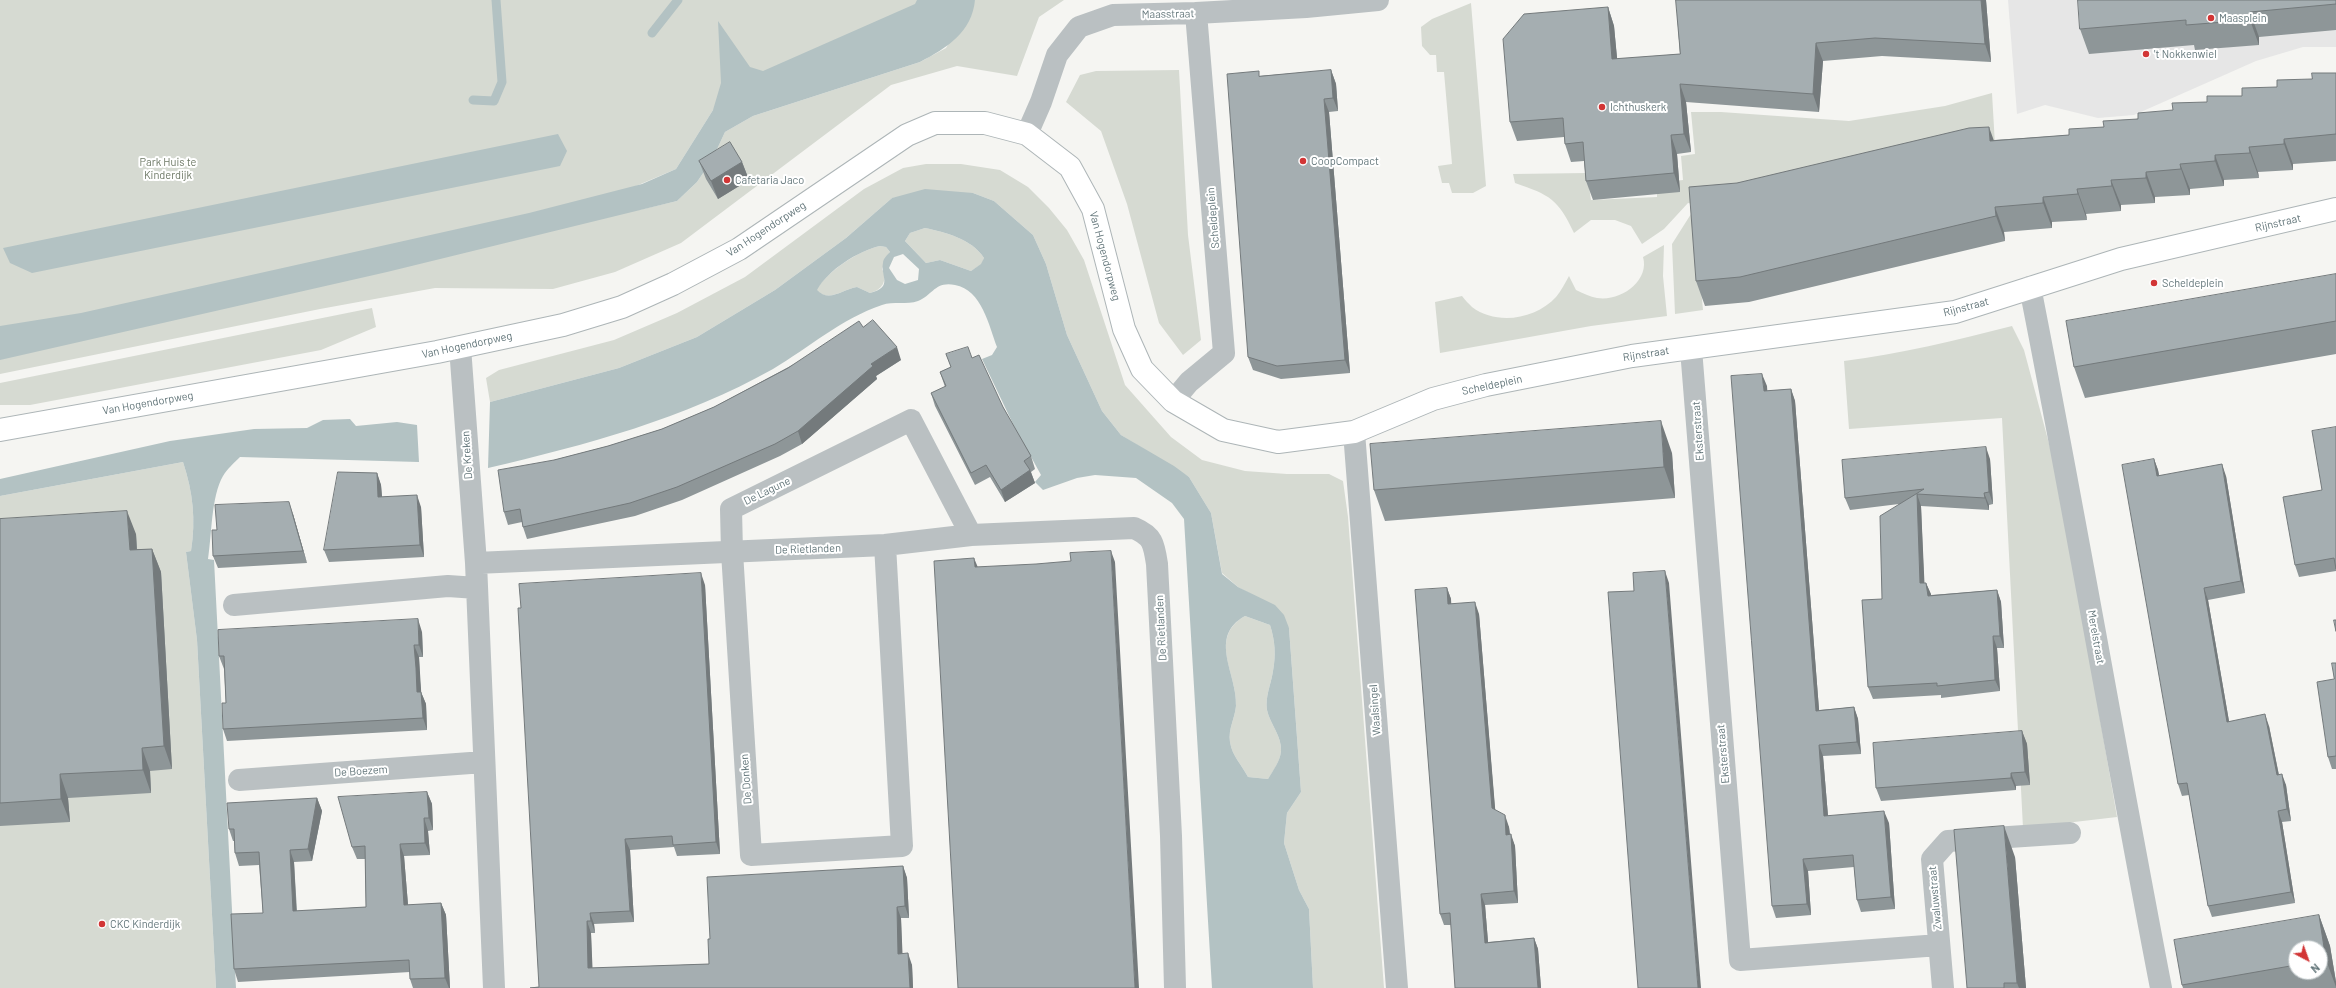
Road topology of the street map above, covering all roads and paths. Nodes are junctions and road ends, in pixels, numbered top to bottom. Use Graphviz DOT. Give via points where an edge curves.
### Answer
graph roads {
  1 [pos="1378,0"];
  2 [pos="1113,8"];
  3 [pos="1196,13"];
  4 [pos="1027,134"];
  5 [pos="2336,209"];
  6 [pos="2030,287"];
  7 [pos="460,347"];
  8 [pos="1691,349"];
  9 [pos="1564,370"];
  10 [pos="1173,401"];
  11 [pos="0,430"];
  12 [pos="1354,432"];
  13 [pos="971,535"];
  14 [pos="885,545"];
  15 [pos="732,552"];
  16 [pos="476,563"];
  17 [pos="477,588"];
  18 [pos="234,605"];
  19 [pos="484,762"];
  20 [pos="239,780"];
  21 [pos="2070,833"];
  22 [pos="1939,945"];
  23 [pos="494,988"];
  24 [pos="1175,988"];
  25 [pos="1397,988"];
  26 [pos="1943,988"];
  27 [pos="2161,988"];
  1 -- 3 [label="street, Maasstraat"];
  2 -- 3 [label="street, Maasstraat"];
  2 -- 4 [label="street, Maasstraat" via="1079,27 1057,55"];
  3 -- 10 [label="street, Scheldeplein" via="1224,353 1189,382"];
  4 -- 7 [label="street, Van Hogendorpweg" via="985,123 935,123 907,135 739,249 673,284 622,306 563,325"];
  4 -- 10 [label="street, Van Hogendorpweg" via="1070,167 1074,173 1093,209 1124,329 1142,369"];
  5 -- 6 [label="street, Rijnstraat" via="2121,259"];
  6 -- 8 [label="street, Rijnstraat" via="1955,312"];
  6 -- 27 [label="street, Merelstraat" via="2076,521 2125,803"];
  7 -- 11 [label="street, Van Hogendorpweg"];
  7 -- 16 [label="street, De Kreken"];
  8 -- 9 [label="street, Rijnstraat" via="1632,356"];
  8 -- 22 [label="street, Eksterstraat" via="1740,960"];
  9 -- 12 [label="street, Scheldeplein" via="1486,385 1433,399"];
  10 -- 12 [label="street, Van Hogendorpweg" via="1223,430 1278,442"];
  12 -- 25 [label="street, Waalsingel"];
  13 -- 14 [label="street, De Rietlanden"];
  13 -- 15 [label="street, De Lagune" via="911,420 732,509"];
  13 -- 24 [label="street, De Rietlanden" via="1134,528 1147,534 1154,545 1158,564 1171,836"];
  14 -- 15 [label="street, De Rietlanden"];
  14 -- 15 [label="street, De Donken" via="902,846 751,855"];
  15 -- 16 [label="street"];
  16 -- 17 [label="street"];
  17 -- 18 [label="street" via="448,586"];
  17 -- 19 [label="street"];
  19 -- 20 [label="street, De Boezem"];
  19 -- 23 [label="street"];
  21 -- 22 [label="street, Zwaluwstraat" via="1948,841 1932,859"];
  22 -- 26 [label="street, Zwaluwstraat"];
}
